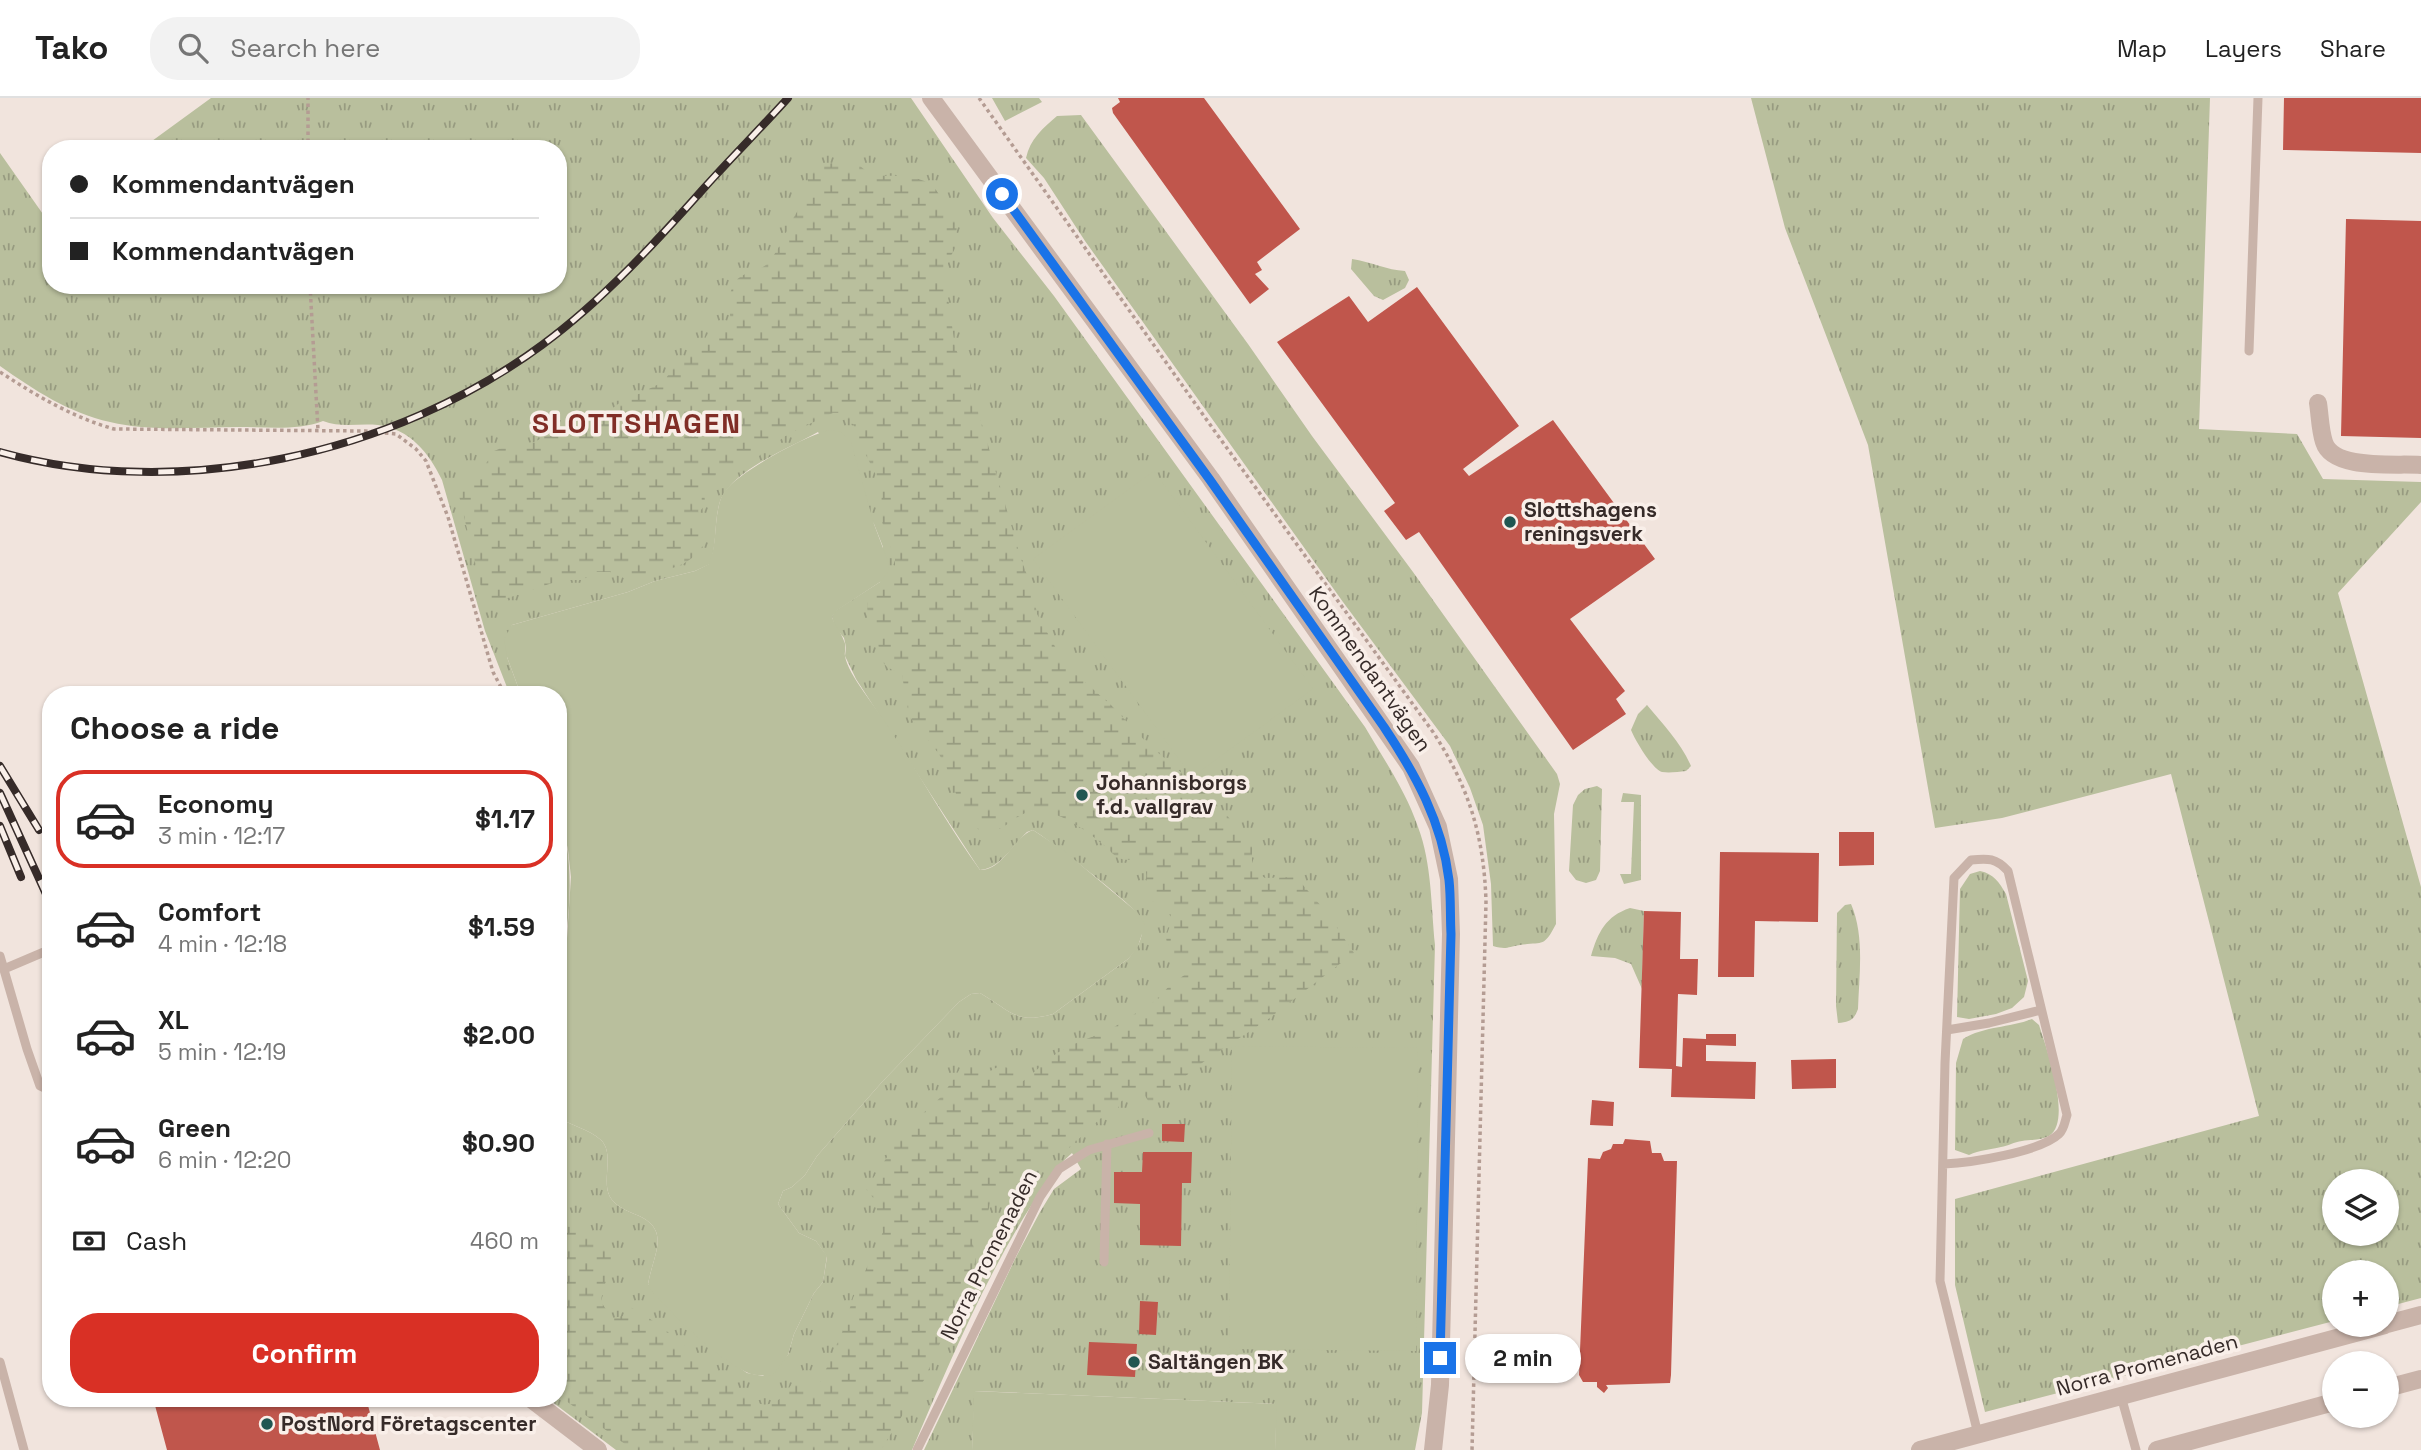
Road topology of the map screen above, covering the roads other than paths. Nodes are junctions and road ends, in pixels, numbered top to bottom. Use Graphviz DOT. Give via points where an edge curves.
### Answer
graph roads {
  1 [pos="2258,98"];
  2 [pos="934,101"];
  3 [pos="2249,351"];
  4 [pos="2318,403"];
  5 [pos="2421,465"];
  6 [pos="42,953"];
  7 [pos="0,956"];
  8 [pos="4,969"];
  9 [pos="2041,1010"];
  10 [pos="1947,1030"];
  11 [pos="42,1088"];
  12 [pos="1149,1133"];
  13 [pos="1107,1144"];
  14 [pos="1944,1164"];
  15 [pos="1104,1262"];
  16 [pos="2421,1315"];
  17 [pos="2399,1321"];
  18 [pos="2338,1337"];
  19 [pos="0,1362"];
  20 [pos="2421,1379"];
  21 [pos="2399,1385"];
  22 [pos="2121,1396"];
  23 [pos="2322,1405"];
  24 [pos="542,1407"];
  25 [pos="1978,1434"];
  26 [pos="23,1450"];
  27 [pos="598,1450"];
  28 [pos="917,1450"];
  29 [pos="1433,1450"];
  30 [pos="1920,1450"];
  31 [pos="2136,1450"];
  32 [pos="2157,1450"];
  1 -- 3 [label="lane"];
  2 -- 29 [label="street, Kommendantvägen" via="1377,718 1411,767 1438,827 1449,879 1451,934 1440,1385"];
  4 -- 5 [label="street" via="2324,444 2332,455 2349,461"];
  6 -- 8 [label="lane"];
  7 -- 8 [label="lane"];
  8 -- 11 [label="lane"];
  9 -- 10 [label="lane"];
  9 -- 10 [label="lane" via="2008,871 1988,858 1971,860 1954,877"];
  9 -- 14 [label="lane" via="2067,1115 2062,1132 2045,1144"];
  10 -- 14 [label="lane"];
  12 -- 13 [label="lane, Norra Promenaden"];
  13 -- 15 [label="lane"];
  13 -- 28 [label="lane, Norra Promenaden" via="1059,1169 1040,1197"];
  14 -- 25 [label="lane" via="1940,1281"];
  16 -- 17 [label="street, Norra Promenaden"];
  18 -- 22 [label="street, Norra Promenaden"];
  19 -- 26 [label="lane"];
  20 -- 21 [label="street"];
  22 -- 25 [label="street, Norra Promenaden"];
  22 -- 31 [label="lane"];
  23 -- 32 [label="street"];
  24 -- 27 [label="street"];
  25 -- 30 [label="street, Norra Promenaden"];
}
